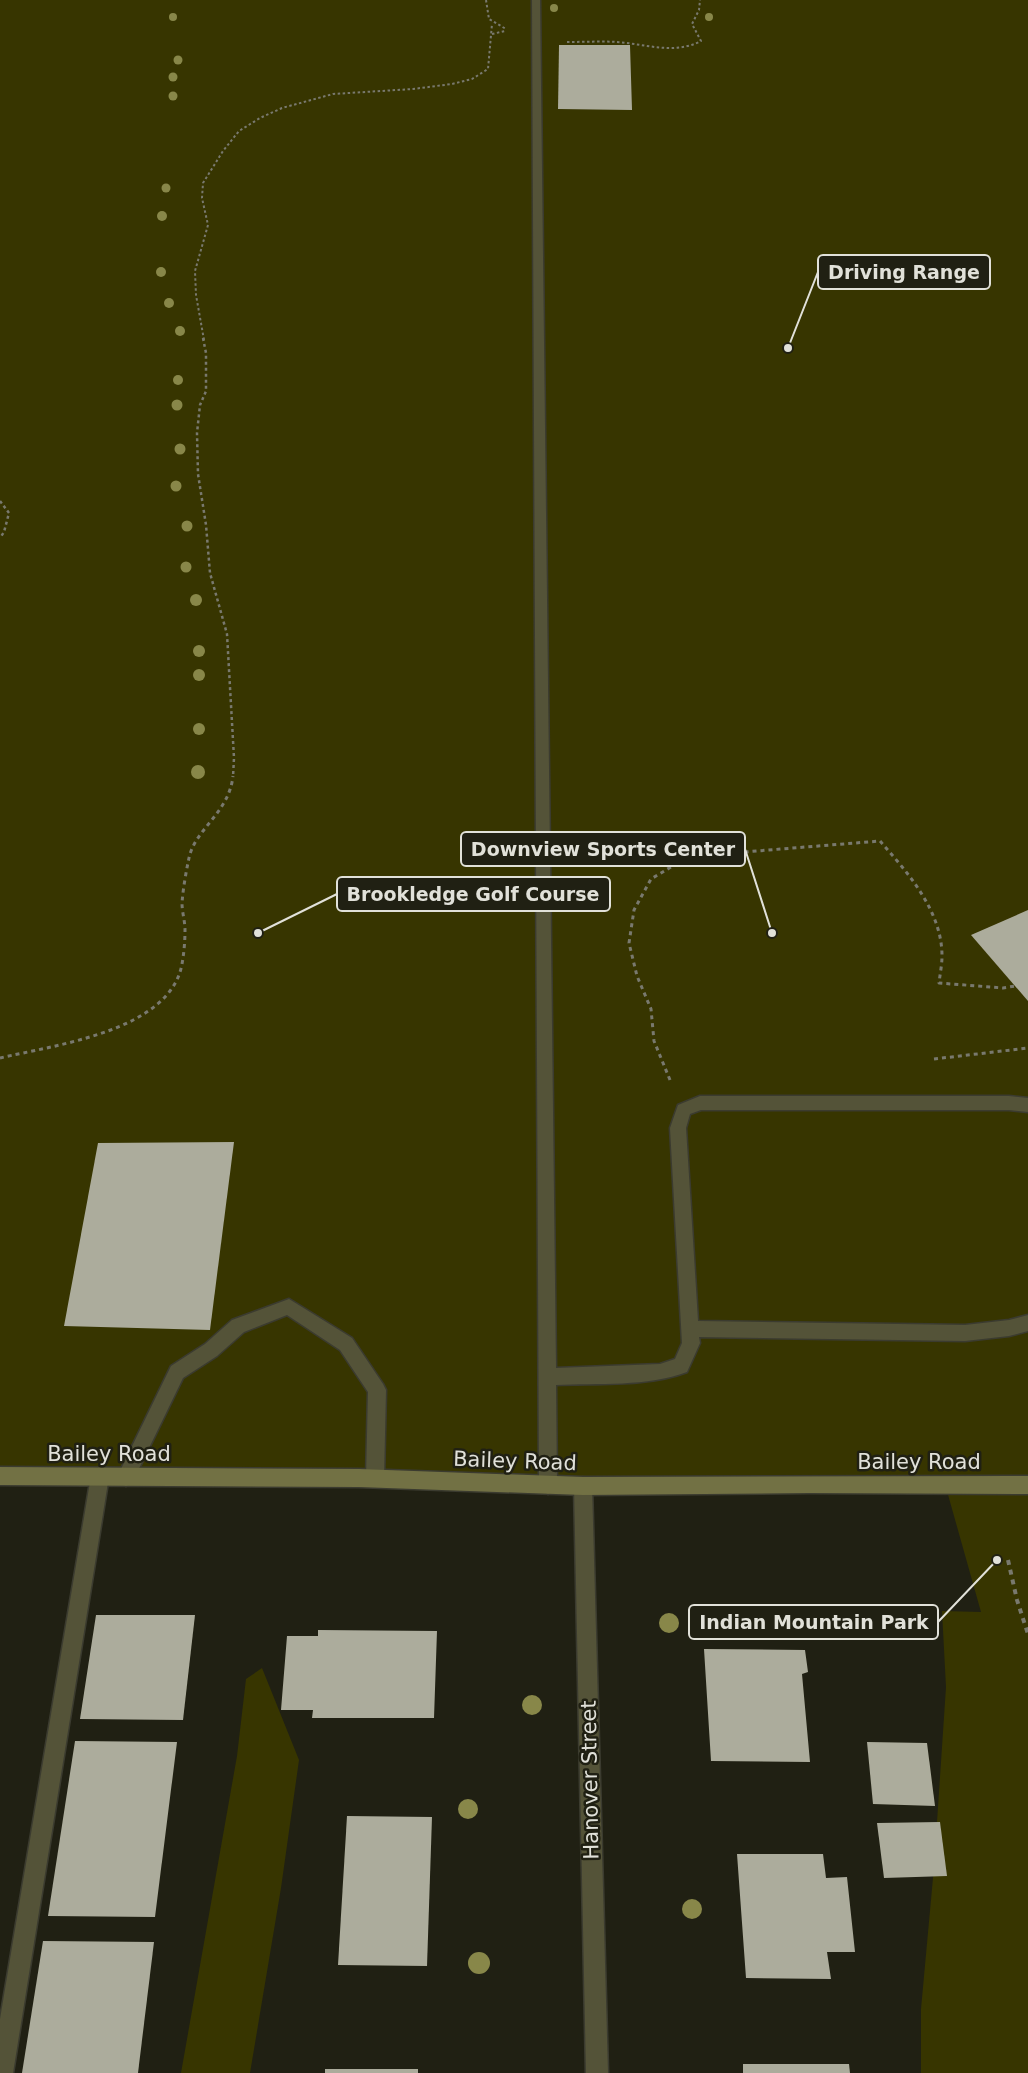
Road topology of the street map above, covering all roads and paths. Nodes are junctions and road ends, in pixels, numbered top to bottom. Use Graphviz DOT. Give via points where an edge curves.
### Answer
graph roads {
  1 [pos="536,0"];
  2 [pos="700,0"];
  3 [pos="492,24"];
  4 [pos="510,31"];
  5 [pos="491,34"];
  6 [pos="536,42"];
  7 [pos="0,501"];
  8 [pos="0,538"];
  9 [pos="1015,986"];
  10 [pos="1028,1048"];
  11 [pos="0,1058"];
  12 [pos="934,1059"];
  13 [pos="1028,1105"];
  14 [pos="683,1110"];
  15 [pos="1028,1322"];
  16 [pos="690,1329"];
  17 [pos="547,1377"];
  18 [pos="0,1476"];
  19 [pos="100,1476"];
  20 [pos="126,1477"];
  21 [pos="375,1478"];
  22 [pos="548,1485"];
  23 [pos="1028,1485"];
  24 [pos="583,1486"];
  25 [pos="1008,1560"];
  26 [pos="1028,1634"];
  27 [pos="2,2073"];
  28 [pos="597,2073"];
  1 -- 6 [label="street"];
  2 -- 6 [label="path" via="692,24 702,41 695,45 661,48 619,42"];
  3 -- 5 [label="path"];
  4 -- 5 [label="path"];
  5 -- 11 [label="path" via="488,69 481,75 413,89 333,94 282,108 240,131 203,183 202,198 208,225 195,271 206,353 206,391 200,405 196,433 198,474 210,573 227,634 233,779 227,799 188,856 182,904 185,929 182,964 176,984 159,1004 126,1023 91,1036"];
  6 -- 17 [label="street"];
  7 -- 8 [label="path" via="9,513"];
  9 -- 14 [label="path" via="939,983 942,952 933,916 908,872 880,841 681,860 650,879 634,910 629,943 637,976 651,1009 654,1041"];
  10 -- 12 [label="path"];
  13 -- 14 [label="street" via="700,1103"];
  14 -- 16 [label="street" via="678,1128"];
  15 -- 16 [label="street" via="1009,1328 965,1333"];
  16 -- 17 [label="street" via="691,1342 681,1366 660,1372"];
  17 -- 22 [label="street"];
  18 -- 19 [label="street, Bailey Road"];
  19 -- 20 [label="street, Bailey Road"];
  19 -- 27 [label="street"];
  20 -- 21 [label="street, Bailey Road"];
  20 -- 21 [label="street" via="177,1372 211,1350 238,1326 290,1307 346,1344 377,1390"];
  21 -- 22 [label="street, Bailey Road"];
  22 -- 24 [label="street, Bailey Road"];
  23 -- 24 [label="street, Bailey Road"];
  24 -- 28 [label="street, Hanover Street"];
  25 -- 26 [label="path"];
}
